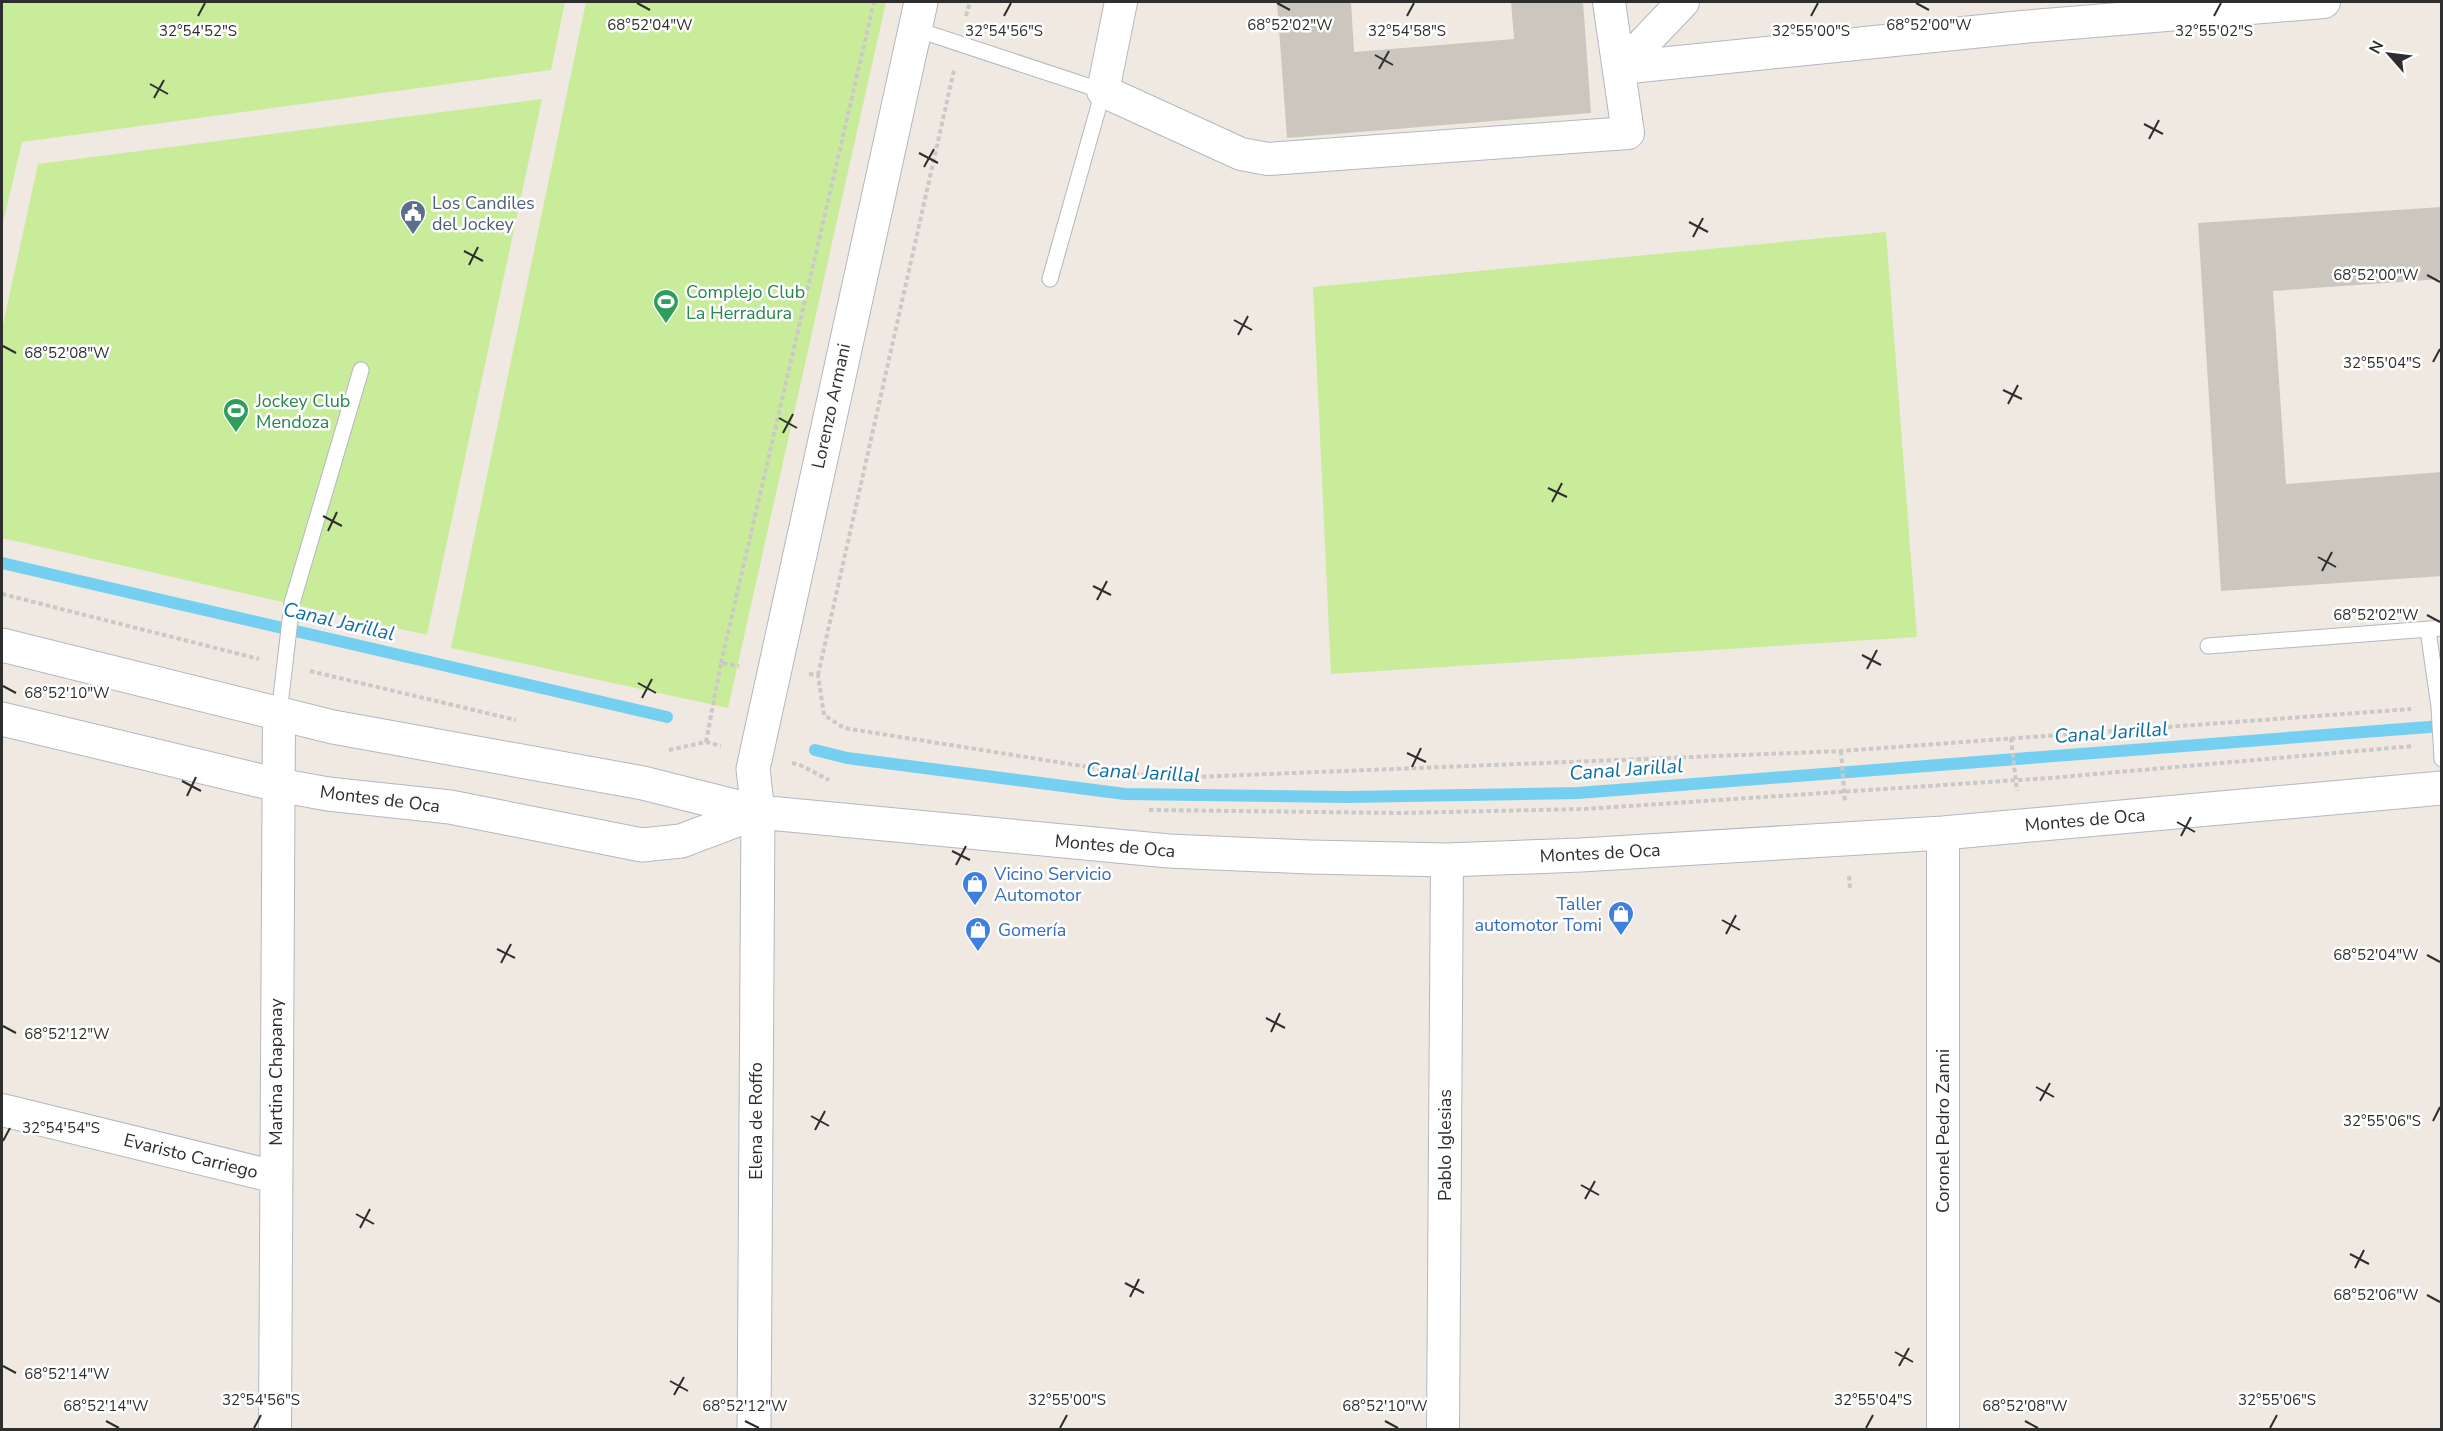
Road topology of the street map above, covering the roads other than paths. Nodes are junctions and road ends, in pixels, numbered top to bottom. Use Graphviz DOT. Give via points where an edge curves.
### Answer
graph roads {
  1 [pos="1121,2"];
  2 [pos="1609,2"];
  3 [pos="1683,2"];
  4 [pos="2324,2"];
  5 [pos="2027,14"];
  6 [pos="918,15"];
  7 [pos="1620,69"];
  8 [pos="1103,91"];
  9 [pos="1050,279"];
  10 [pos="361,370"];
  11 [pos="2434,629"];
  12 [pos="2,645"];
  13 [pos="2208,646"];
  14 [pos="2440,712"];
  15 [pos="279,714"];
  16 [pos="2,719"];
  17 [pos="2440,739"];
  18 [pos="2442,759"];
  19 [pos="278,785"];
  20 [pos="2442,788"];
  21 [pos="758,812"];
  22 [pos="1943,833"];
  23 [pos="1447,860"];
  24 [pos="2,1110"];
  25 [pos="276,1177"];
  26 [pos="275,1430"];
  27 [pos="754,1430"];
  28 [pos="1443,1430"];
  29 [pos="1943,1430"];
  1 -- 8 [label="street"];
  2 -- 7 [label="street"];
  3 -- 7 [label="street"];
  4 -- 5 [label="street"];
  5 -- 7 [label="street"];
  6 -- 8 [label="lane" via="960,44"];
  6 -- 21 [label="main road, Lorenzo Armani" via="755,754"];
  7 -- 8 [label="street" via="1628,134 1268,159 1240,154"];
  8 -- 9 [label="lane"];
  10 -- 15 [label="lane" via="291,610"];
  11 -- 13 [label="lane"];
  11 -- 14 [label="lane"];
  12 -- 15 [label="main road, Montes de Oca"];
  14 -- 17 [label="lane"];
  15 -- 19 [label="street, Martina Chapanay"];
  15 -- 21 [label="main road, Montes de Oca" via="643,783"];
  16 -- 19 [label="main road, Montes de Oca"];
  17 -- 18 [label="lane"];
  19 -- 21 [label="main road, Montes de Oca" via="450,807 642,845 681,842"];
  19 -- 25 [label="street, Martina Chapanay"];
  20 -- 22 [label="main road, Montes de Oca"];
  21 -- 23 [label="main road, Montes de Oca" via="1169,851"];
  21 -- 27 [label="main road, Elena de Roffo"];
  22 -- 23 [label="main road, Montes de Oca"];
  22 -- 29 [label="street, Coronel Pedro Zanni"];
  23 -- 28 [label="street, Pablo Iglesias"];
  24 -- 25 [label="street, Evaristo Carriego"];
  25 -- 26 [label="street, Martina Chapanay"];
}
